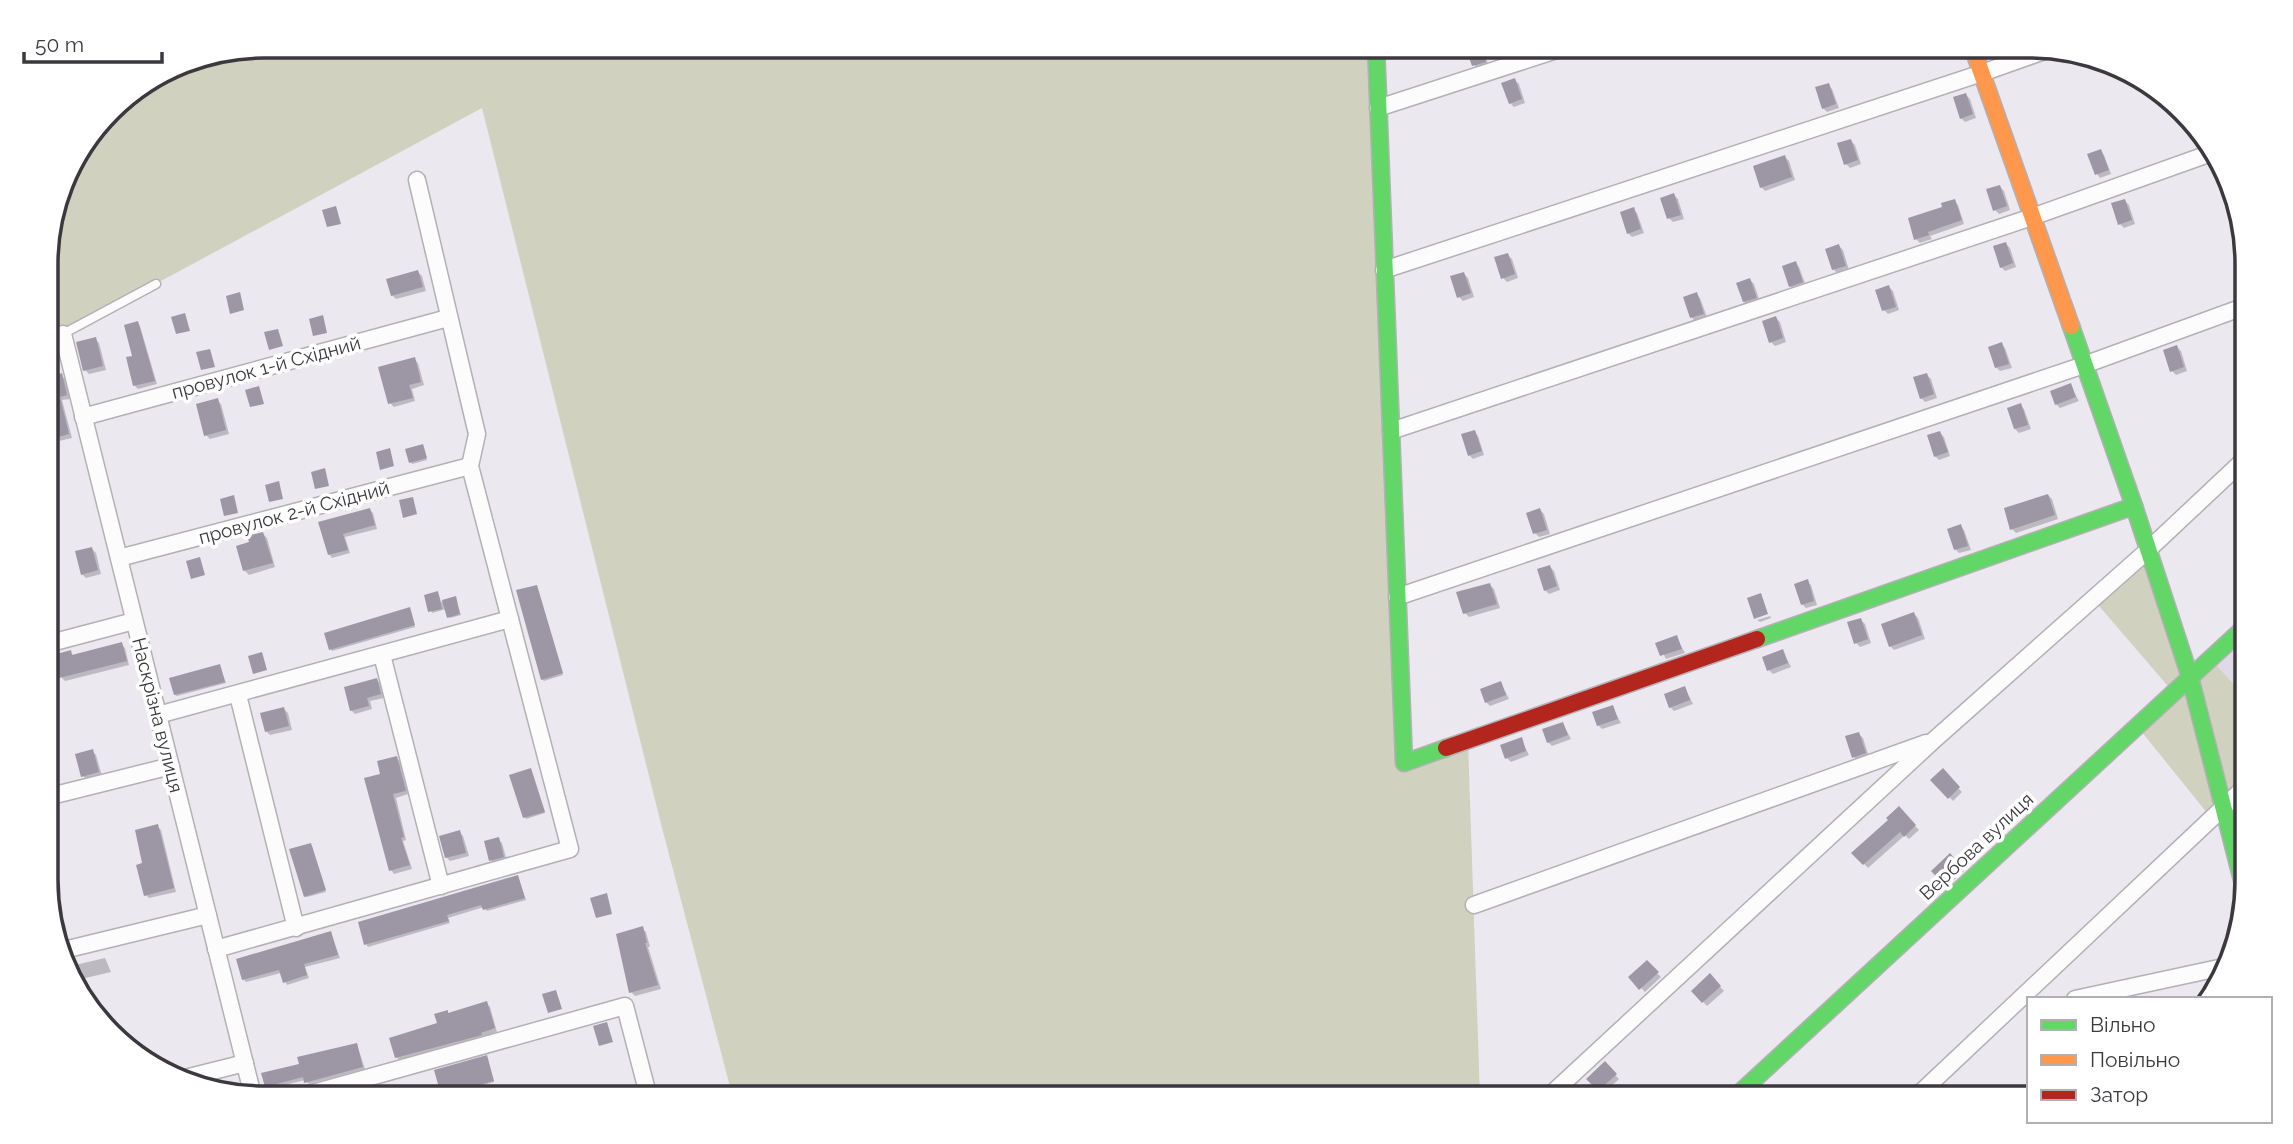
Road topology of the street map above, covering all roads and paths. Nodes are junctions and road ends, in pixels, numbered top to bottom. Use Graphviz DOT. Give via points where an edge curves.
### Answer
graph roads {
  1 [pos="1376,58"];
  2 [pos="1532,58"];
  3 [pos="1976,58"];
  4 [pos="2024,58"];
  5 [pos="1982,73"];
  6 [pos="1378,108"];
  7 [pos="2205,155"];
  8 [pos="417,180"];
  9 [pos="2032,217"];
  10 [pos="1384,270"];
  11 [pos="156,284"];
  12 [pos="2235,310"];
  13 [pos="448,318"];
  14 [pos="63,334"];
  15 [pos="58,337"];
  16 [pos="2084,365"];
  17 [pos="83,416"];
  18 [pos="1391,431"];
  19 [pos="470,466"];
  20 [pos="2235,468"];
  21 [pos="2134,506"];
  22 [pos="2147,551"];
  23 [pos="119,558"];
  24 [pos="1397,597"];
  25 [pos="510,619"];
  26 [pos="135,621"];
  27 [pos="2235,636"];
  28 [pos="58,641"];
  29 [pos="382,655"];
  30 [pos="2190,677"];
  31 [pos="237,695"];
  32 [pos="158,715"];
  33 [pos="1934,740"];
  34 [pos="171,766"];
  35 [pos="58,794"];
  36 [pos="2235,797"];
  37 [pos="2235,805"];
  38 [pos="2225,807"];
  39 [pos="2235,850"];
  40 [pos="441,886"];
  41 [pos="1474,905"];
  42 [pos="208,915"];
  43 [pos="296,928"];
  44 [pos="70,949"];
  45 [pos="216,949"];
  46 [pos="2215,969"];
  47 [pos="2084,997"];
  48 [pos="2027,1009"];
  49 [pos="2003,1014"];
  50 [pos="245,1063"];
  51 [pos="197,1075"];
  52 [pos="250,1085"];
  53 [pos="338,1086"];
  54 [pos="646,1086"];
  55 [pos="1560,1086"];
  56 [pos="1747,1086"];
  57 [pos="1928,1086"];
  1 -- 6 [label="street"];
  2 -- 6 [label="street"];
  3 -- 5 [label="street"];
  4 -- 5 [label="street"];
  5 -- 9 [label="street"];
  5 -- 10 [label="street"];
  6 -- 10 [label="street"];
  7 -- 9 [label="street"];
  8 -- 13 [label="street"];
  9 -- 16 [label="street"];
  9 -- 18 [label="street"];
  10 -- 18 [label="street"];
  11 -- 14 [label="lane"];
  12 -- 16 [label="street"];
  13 -- 17 [label="street, провулок 1-й Східний"];
  13 -- 19 [label="street" via="477,434"];
  14 -- 15 [label="lane"];
  14 -- 17 [label="street, Наскрізна вулиця"];
  16 -- 21 [label="street"];
  16 -- 24 [label="street"];
  17 -- 23 [label="street, Наскрізна вулиця"];
  18 -- 24 [label="street"];
  19 -- 23 [label="street, провулок 2-й Східний"];
  19 -- 25 [label="street"];
  20 -- 22 [label="street"];
  21 -- 22 [label="street"];
  21 -- 24 [label="street" via="1404,764"];
  22 -- 30 [label="street"];
  22 -- 33 [label="street"];
  23 -- 26 [label="street, Наскрізна вулиця"];
  25 -- 29 [label="street"];
  25 -- 40 [label="street" via="570,849"];
  26 -- 28 [label="street"];
  26 -- 32 [label="street, Наскрізна вулиця"];
  27 -- 30 [label="street, Вербова вулиця"];
  29 -- 31 [label="street"];
  29 -- 40 [label="street"];
  30 -- 38 [label="street"];
  30 -- 56 [label="street, Вербова вулиця"];
  31 -- 32 [label="street"];
  31 -- 43 [label="street"];
  32 -- 34 [label="street, Наскрізна вулиця"];
  33 -- 41 [label="street"];
  33 -- 55 [label="street"];
  34 -- 35 [label="street"];
  34 -- 42 [label="street, Наскрізна вулиця"];
  36 -- 38 [label="street"];
  37 -- 38 [label="street"];
  38 -- 39 [label="street"];
  38 -- 49 [label="street"];
  40 -- 43 [label="street"];
  42 -- 44 [label="street"];
  42 -- 45 [label="street, Наскрізна вулиця"];
  43 -- 45 [label="street"];
  45 -- 50 [label="street, Наскрізна вулиця"];
  46 -- 47 [label="street"];
  48 -- 49 [label="street"];
  49 -- 57 [label="street"];
  50 -- 51 [label="street"];
  50 -- 52 [label="street, Наскрізна вулиця"];
  53 -- 54 [label="street" via="625,1006"];
}
